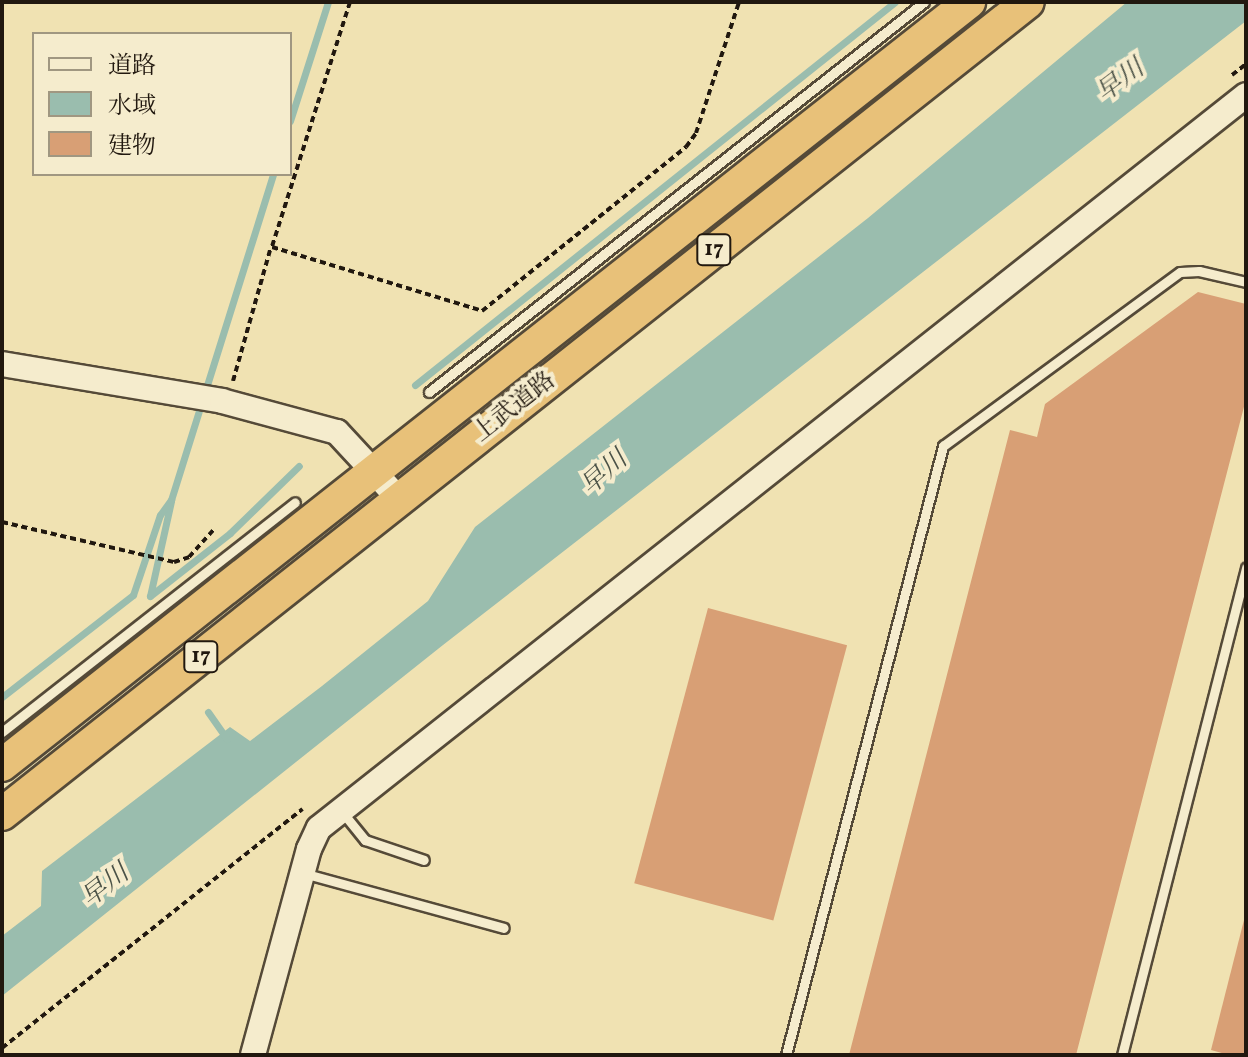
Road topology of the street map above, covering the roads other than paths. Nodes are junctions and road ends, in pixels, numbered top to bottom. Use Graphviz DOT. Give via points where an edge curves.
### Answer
graph roads {
  1 [pos="924,2"];
  2 [pos="969,2"];
  3 [pos="1028,2"];
  4 [pos="858,72"];
  5 [pos="1246,95"];
  6 [pos="1246,282"];
  7 [pos="530,330"];
  8 [pos="2,364"];
  9 [pos="429,392"];
  10 [pos="376,469"];
  11 [pos="400,500"];
  12 [pos="295,502"];
  13 [pos="1246,568"];
  14 [pos="61,702"];
  15 [pos="2,732"];
  16 [pos="2,765"];
  17 [pos="341,810"];
  18 [pos="2,814"];
  19 [pos="424,860"];
  20 [pos="303,873"];
  21 [pos="504,928"];
  22 [pos="253,1055"];
  23 [pos="786,1055"];
  24 [pos="1122,1055"];
  1 -- 4 [label="lane"];
  2 -- 4 [label="highway, 上武道路 / 17"];
  3 -- 11 [label="highway, 上武道路 / 17"];
  4 -- 7 [label="highway, 上武道路 / 17"];
  5 -- 17 [label="street"];
  6 -- 23 [label="lane" via="1180,272 943,446"];
  7 -- 9 [label="lane"];
  7 -- 10 [label="highway, 上武道路 / 17"];
  8 -- 10 [label="street" via="193,397 227,392 337,432"];
  10 -- 11 [label="street"];
  10 -- 14 [label="highway, 上武道路 / 17"];
  11 -- 18 [label="highway, 上武道路 / 17"];
  12 -- 14 [label="lane"];
  13 -- 24 [label="lane"];
  14 -- 15 [label="lane"];
  14 -- 16 [label="highway, 上武道路 / 17"];
  17 -- 19 [label="lane" via="365,840"];
  17 -- 20 [label="street" via="313,838"];
  20 -- 21 [label="lane"];
  20 -- 22 [label="street"];
}
